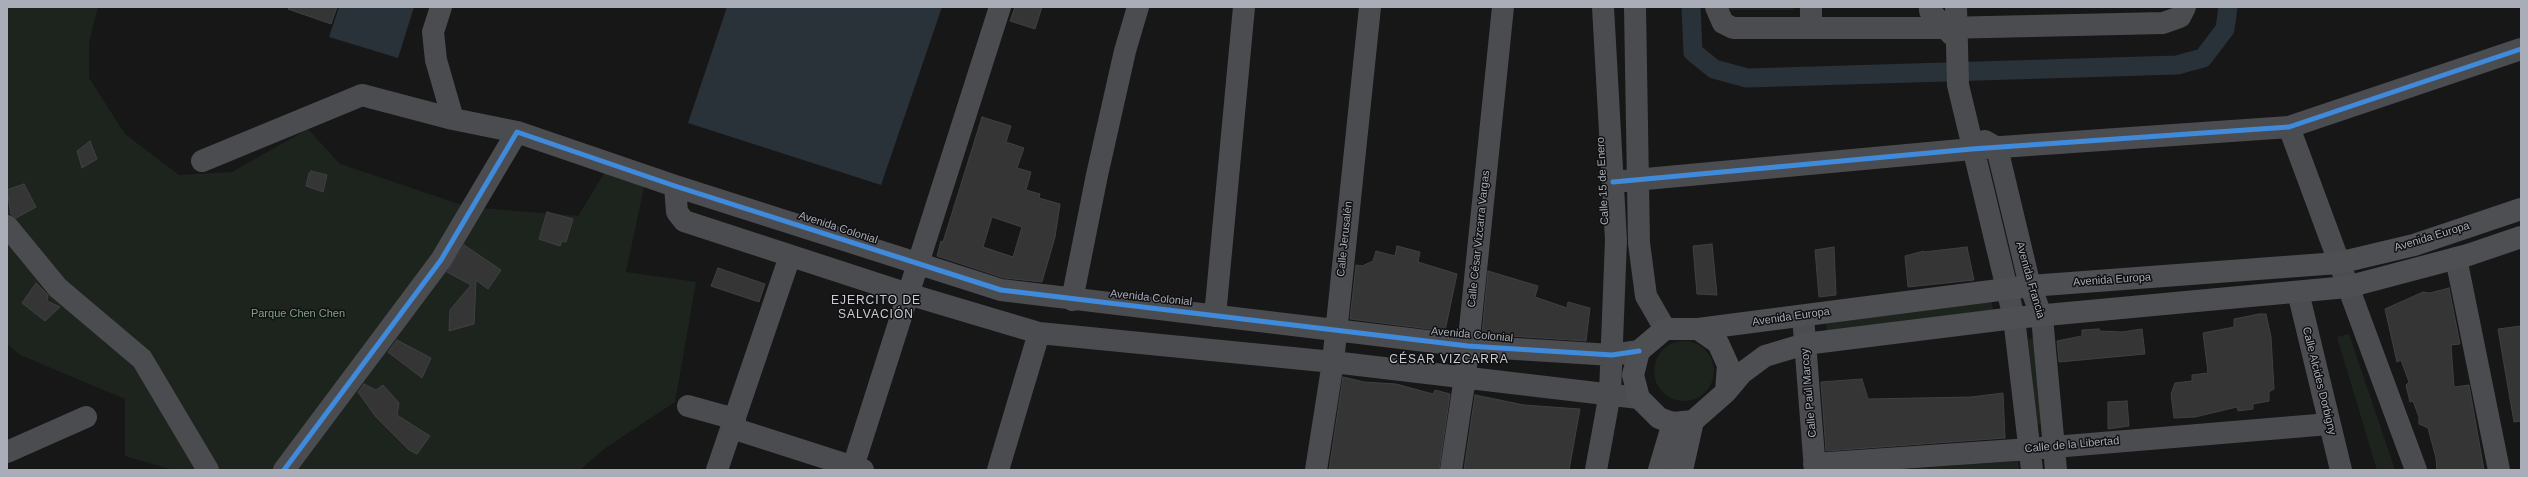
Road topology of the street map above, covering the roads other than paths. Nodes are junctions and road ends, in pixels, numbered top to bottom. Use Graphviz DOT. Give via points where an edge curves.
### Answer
graph roads {
  1 [pos="441,7"];
  2 [pos="1000,7"];
  3 [pos="1138,7"];
  4 [pos="1244,7"];
  5 [pos="1370,7"];
  6 [pos="1503,7"];
  7 [pos="1603,7"];
  8 [pos="1635,7"];
  9 [pos="1716,7"];
  10 [pos="1930,7"];
  11 [pos="2185,7"];
  12 [pos="1811,17"];
  13 [pos="1954,32"];
  14 [pos="2521,49"];
  15 [pos="453,119"];
  16 [pos="2288,127"];
  17 [pos="517,132"];
  18 [pos="1971,140"];
  19 [pos="1997,148"];
  20 [pos="202,161"];
  21 [pos="1638,180"];
  22 [pos="1613,182"];
  23 [pos="675,186"];
  24 [pos="2521,209"];
  25 [pos="7,226"];
  26 [pos="2521,237"];
  27 [pos="790,256"];
  28 [pos="2456,258"];
  29 [pos="2338,263"];
  30 [pos="918,265"];
  31 [pos="2030,286"];
  32 [pos="2347,287"];
  33 [pos="2008,291"];
  34 [pos="2298,292"];
  35 [pos="908,294"];
  36 [pos="1072,300"];
  37 [pos="1138,307"];
  38 [pos="1215,316"];
  39 [pos="1803,316"];
  40 [pos="2042,317"];
  41 [pos="2014,318"];
  42 [pos="1665,329"];
  43 [pos="1698,329"];
  44 [pos="1336,330"];
  45 [pos="1039,333"];
  46 [pos="1133,342"];
  47 [pos="1805,344"];
  48 [pos="1468,346"];
  49 [pos="1639,351"];
  50 [pos="1612,355"];
  51 [pos="1333,362"];
  52 [pos="1465,377"];
  53 [pos="1726,392"];
  54 [pos="1610,393"];
  55 [pos="1639,398"];
  56 [pos="688,406"];
  57 [pos="86,417"];
  58 [pos="1683,422"];
  59 [pos="734,424"];
  60 [pos="2329,424"];
  61 [pos="2054,446"];
  62 [pos="7,452"];
  63 [pos="2031,460"];
  64 [pos="1814,467"];
  65 [pos="858,468"];
  66 [pos="208,470"];
  67 [pos="284,470"];
  68 [pos="716,470"];
  69 [pos="998,470"];
  70 [pos="1316,470"];
  71 [pos="1450,470"];
  72 [pos="1596,470"];
  73 [pos="1659,470"];
  74 [pos="1682,470"];
  75 [pos="2056,470"];
  76 [pos="2341,470"];
  77 [pos="2416,470"];
  78 [pos="2499,470"];
  1 -- 15 [label="street" via="432,32 436,60"];
  2 -- 30 [label="street"];
  3 -- 36 [label="street" via="1125,50"];
  4 -- 38 [label="street"];
  5 -- 44 [label="street, Calle Jerusalén"];
  6 -- 48 [label="street, Calle César Vizcarra Vargas"];
  7 -- 22 [label="street, Calle 15 de Enero"];
  8 -- 21 [label="street"];
  9 -- 12 [label="street" via="1723,23 1733,28"];
  10 -- 13 [label="street" via="1930,11"];
  11 -- 13 [label="street" via="2180,17 2163,23"];
  12 -- 13 [label="street"];
  13 -- 18 [label="street, Avenida Francia" via="1958,85"];
  14 -- 16 [label="street"];
  15 -- 17 [label="street, Avenida Colonial"];
  15 -- 20 [label="street, Avenida Colonial" via="362,95"];
  16 -- 19 [label="street"];
  16 -- 29 [label="street"];
  17 -- 23 [label="street, Avenida Colonial"];
  17 -- 67 [label="street" via="440,260"];
  18 -- 19 [label="street"];
  18 -- 21 [label="street"];
  18 -- 33 [label="street, Avenida Francia"];
  19 -- 31 [label="street, Avenida Francia"];
  21 -- 22 [label="street"];
  21 -- 42 [label="street" via="1639,243 1646,296"];
  22 -- 50 [label="street, Calle 15 de Enero" via="1616,240"];
  23 -- 27 [label="street" via="677,212 684,221"];
  23 -- 30 [label="street, Avenida Colonial"];
  24 -- 29 [label="main road, Avenida Europa" via="2414,245"];
  25 -- 66 [label="street" via="58,288 142,359"];
  26 -- 28 [label="main road"];
  27 -- 35 [label="street"];
  27 -- 59 [label="street"];
  28 -- 32 [label="main road"];
  28 -- 78 [label="street"];
  29 -- 31 [label="main road, Avenida Europa"];
  29 -- 32 [label="street"];
  30 -- 35 [label="street"];
  30 -- 36 [label="street, Avenida Colonial" via="1002,290"];
  31 -- 33 [label="main road, Avenida Europa"];
  31 -- 40 [label="street, Avenida Francia"];
  32 -- 34 [label="main road"];
  32 -- 77 [label="street"];
  33 -- 39 [label="main road, Avenida Europa"];
  33 -- 41 [label="street, Avenida Francia"];
  34 -- 40 [label="main road"];
  34 -- 60 [label="street, Calle Alcides Dorbigny"];
  35 -- 45 [label="street"];
  35 -- 65 [label="street"];
  36 -- 37 [label="street, Avenida Colonial"];
  37 -- 38 [label="street, Avenida Colonial"];
  37 -- 46 [label="street"];
  38 -- 44 [label="street, Avenida Colonial"];
  39 -- 43 [label="main road, Avenida Europa"];
  39 -- 47 [label="street, Calle Paúl Marcoy"];
  40 -- 41 [label="main road"];
  40 -- 61 [label="street, Avenida Francia"];
  41 -- 47 [label="main road"];
  41 -- 63 [label="street, Avenida Francia"];
  42 -- 43 [label="main road"];
  42 -- 49 [label="main road"];
  43 -- 53 [label="main road" via="1718,343 1728,365"];
  44 -- 48 [label="street, Avenida Colonial"];
  44 -- 51 [label="street, Calle Jerusalén"];
  45 -- 46 [label="street"];
  45 -- 69 [label="street"];
  46 -- 51 [label="street"];
  47 -- 53 [label="main road" via="1765,356 1742,374"];
  47 -- 64 [label="street, Calle Paúl Marcoy"];
  48 -- 50 [label="street, Avenida Colonial"];
  48 -- 52 [label="street, Calle César Vizcarra Vargas"];
  49 -- 50 [label="street, Avenida Colonial"];
  49 -- 55 [label="main road" via="1633,375"];
  50 -- 54 [label="street, Calle 15 de Enero"];
  51 -- 52 [label="street"];
  51 -- 70 [label="street, Calle Jerusalén"];
  52 -- 54 [label="street"];
  52 -- 71 [label="street, Calle César Vizcarra Vargas"];
  53 -- 58 [label="main road"];
  54 -- 55 [label="street"];
  54 -- 72 [label="street, Calle 15 de Enero"];
  55 -- 58 [label="main road" via="1659,418"];
  56 -- 59 [label="street"];
  57 -- 62 [label="street"];
  58 -- 73 [label="main road"];
  58 -- 74 [label="main road"];
  59 -- 65 [label="street"];
  59 -- 68 [label="street"];
  60 -- 61 [label="street, Calle de la Libertad"];
  60 -- 76 [label="street, Calle Alcides Dorbigny"];
  61 -- 63 [label="street, Calle de la Libertad"];
  61 -- 75 [label="street, Avenida Francia"];
  63 -- 64 [label="street, Calle de la Libertad"];
}
